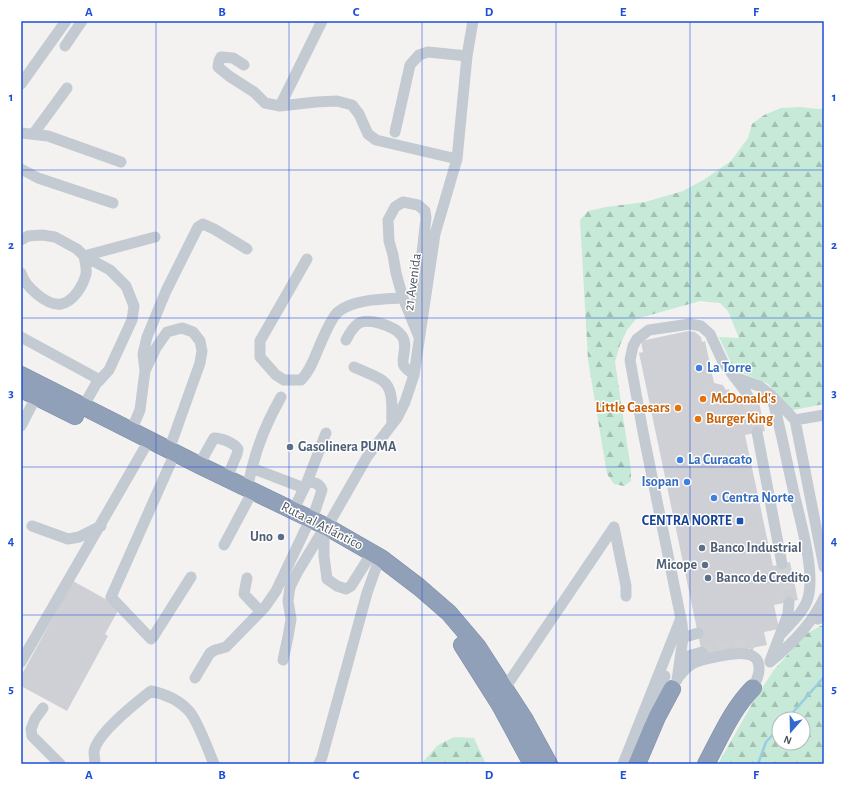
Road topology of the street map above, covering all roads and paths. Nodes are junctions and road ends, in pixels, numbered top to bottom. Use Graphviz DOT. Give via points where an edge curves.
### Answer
graph roads {
  1 [pos="66,21"];
  2 [pos="82,21"];
  3 [pos="322,21"];
  4 [pos="473,21"];
  5 [pos="65,46"];
  6 [pos="467,56"];
  7 [pos="244,65"];
  8 [pos="21,84"];
  9 [pos="67,88"];
  10 [pos="280,106"];
  11 [pos="395,132"];
  12 [pos="21,133"];
  13 [pos="34,134"];
  14 [pos="457,159"];
  15 [pos="121,162"];
  16 [pos="21,169"];
  17 [pos="113,203"];
  18 [pos="155,237"];
  19 [pos="21,240"];
  20 [pos="247,249"];
  21 [pos="84,256"];
  22 [pos="307,259"];
  23 [pos="21,273"];
  24 [pos="403,298"];
  25 [pos="414,324"];
  26 [pos="21,337"];
  27 [pos="346,340"];
  28 [pos="420,340"];
  29 [pos="354,367"];
  30 [pos="145,371"];
  31 [pos="21,375"];
  32 [pos="414,375"];
  33 [pos="734,377"];
  34 [pos="100,380"];
  35 [pos="28,393"];
  36 [pos="771,395"];
  37 [pos="281,398"];
  38 [pos="749,398"];
  39 [pos="83,407"];
  40 [pos="824,415"];
  41 [pos="795,420"];
  42 [pos="392,424"];
  43 [pos="21,426"];
  44 [pos="131,431"];
  45 [pos="757,432"];
  46 [pos="326,433"];
  47 [pos="144,449"];
  48 [pos="170,456"];
  49 [pos="200,465"];
  50 [pos="252,468"];
  51 [pos="227,478"];
  52 [pos="305,485"];
  53 [pos="247,494"];
  54 [pos="293,511"];
  55 [pos="32,526"];
  56 [pos="101,526"];
  57 [pos="318,529"];
  58 [pos="224,545"];
  59 [pos="372,562"];
  60 [pos="782,564"];
  61 [pos="824,567"];
  62 [pos="191,577"];
  63 [pos="247,578"];
  64 [pos="626,596"];
  65 [pos="824,598"];
  66 [pos="789,602"];
  67 [pos="260,611"];
  68 [pos="681,616"];
  69 [pos="781,634"];
  70 [pos="458,638"];
  71 [pos="676,647"];
  72 [pos="754,647"];
  73 [pos="702,652"];
  74 [pos="283,660"];
  75 [pos="680,661"];
  76 [pos="21,662"];
  77 [pos="768,664"];
  78 [pos="195,678"];
  79 [pos="755,682"];
  80 [pos="675,685"];
  81 [pos="505,688"];
  82 [pos="43,708"];
  83 [pos="640,741"];
  84 [pos="60,764"];
  85 [pos="95,764"];
  86 [pos="214,764"];
  87 [pos="319,764"];
  88 [pos="532,764"];
  89 [pos="540,764"];
  90 [pos="549,764"];
  91 [pos="623,764"];
  92 [pos="637,764"];
  93 [pos="645,764"];
  94 [pos="706,764"];
  95 [pos="713,764"];
  1 -- 8 [label="street"];
  2 -- 5 [label="street"];
  3 -- 10 [label="street"];
  4 -- 6 [label="street, 21 Avenida"];
  6 -- 11 [label="street" via="428,52 419,55 410,64"];
  6 -- 14 [label="street, 21 Avenida"];
  7 -- 10 [label="street" via="234,58 221,57 218,67 265,102"];
  9 -- 13 [label="street"];
  10 -- 14 [label="street" via="337,101 352,105 368,134 376,140"];
  12 -- 13 [label="street"];
  13 -- 15 [label="street" via="48,136"];
  14 -- 28 [label="street, 21 Avenida" via="435,234"];
  16 -- 17 [label="street" via="38,178"];
  18 -- 21 [label="street"];
  19 -- 21 [label="street" via="28,236 55,237 77,249"];
  20 -- 30 [label="street" via="203,224 198,227 166,291 147,337 143,354"];
  21 -- 23 [label="street" via="86,274 79,291 66,303 58,304 42,298 27,285"];
  21 -- 34 [label="street" via="110,270 126,286 134,306 132,320 109,370"];
  22 -- 24 [label="street" via="260,341 260,357 284,380 301,380 307,373 337,312 350,304"];
  24 -- 25 [label="street"];
  24 -- 25 [label="street" via="389,241 388,220 395,207 403,202 418,205 425,211 426,218"];
  25 -- 28 [label="street"];
  26 -- 34 [label="street"];
  27 -- 32 [label="street" via="359,323 369,321 393,328 402,336 405,343 404,366"];
  28 -- 32 [label="street, 21 Avenida"];
  29 -- 42 [label="street" via="383,381 389,388"];
  30 -- 44 [label="street" via="140,410"];
  30 -- 48 [label="street" via="167,332 182,328 193,332 200,341 200,363"];
  31 -- 39 [label="highway, Ruta al Atlántico"];
  32 -- 42 [label="street, 21 Avenida" via="405,402"];
  33 -- 36 [label="street" via="759,386"];
  33 -- 38 [label="street"];
  33 -- 68 [label="street" via="723,362 710,334 696,324 649,330 637,339 631,353 630,360 643,432"];
  34 -- 39 [label="street"];
  35 -- 43 [label="street"];
  35 -- 47 [label="highway, Ruta al Atlántico"];
  36 -- 41 [label="street"];
  36 -- 69 [label="street" via="806,548 810,578 810,590 802,610"];
  37 -- 50 [label="street" via="266,424"];
  39 -- 44 [label="highway, Ruta al Atlántico"];
  40 -- 41 [label="street"];
  41 -- 61 [label="street"];
  42 -- 57 [label="street, 21 Avenida"];
  44 -- 48 [label="highway, Ruta al Atlántico"];
  45 -- 60 [label="street"];
  46 -- 52 [label="street"];
  47 -- 48 [label="highway, Ruta al Atlántico"];
  47 -- 56 [label="street"];
  48 -- 49 [label="highway, Ruta al Atlántico"];
  48 -- 53 [label="highway, Ruta al Atlántico"];
  48 -- 62 [label="street" via="111,597 151,639"];
  49 -- 51 [label="highway, Ruta al Atlántico"];
  49 -- 51 [label="street" via="214,438 235,445 238,449 237,454"];
  50 -- 52 [label="street"];
  50 -- 53 [label="street"];
  51 -- 53 [label="highway, Ruta al Atlántico"];
  52 -- 54 [label="street"];
  52 -- 57 [label="street" via="316,483 321,486"];
  53 -- 54 [label="highway, Ruta al Atlántico"];
  53 -- 57 [label="highway, Ruta al Atlántico"];
  53 -- 58 [label="street"];
  54 -- 57 [label="highway, Ruta al Atlántico"];
  55 -- 56 [label="street" via="68,539"];
  56 -- 76 [label="street"];
  57 -- 59 [label="highway, Ruta al Atlántico"];
  57 -- 59 [label="street" via="328,579 337,586 346,589 351,586"];
  57 -- 67 [label="street"];
  57 -- 74 [label="street" via="290,587 288,602 291,620"];
  57 -- 81 [label="highway, Ruta al Atlántico" via="382,558 419,587 449,613 477,646"];
  59 -- 70 [label="highway, Ruta al Atlántico" via="414,594"];
  59 -- 87 [label="street" via="367,593"];
  63 -- 67 [label="street" via="244,594"];
  64 -- 81 [label="street" via="614,528"];
  65 -- 77 [label="street" via="810,621"];
  66 -- 69 [label="street"];
  67 -- 78 [label="street" via="226,647 210,653"];
  68 -- 75 [label="street" via="683,638"];
  68 -- 83 [label="street" via="647,700"];
  69 -- 77 [label="street"];
  70 -- 88 [label="highway, Ruta al Atlántico" via="497,700"];
  70 -- 89 [label="highway" via="488,677"];
  71 -- 83 [label="street"];
  72 -- 77 [label="street"];
  73 -- 75 [label="street"];
  75 -- 80 [label="street"];
  77 -- 79 [label="street"];
  79 -- 80 [label="street" via="759,669 758,662 747,654 738,654 690,665"];
  79 -- 94 [label="highway" via="737,707"];
  79 -- 95 [label="street"];
  80 -- 83 [label="highway"];
  80 -- 93 [label="street"];
  81 -- 90 [label="highway, Ruta al Atlántico"];
  82 -- 84 [label="street" via="31,729 32,736"];
  83 -- 91 [label="street"];
  83 -- 92 [label="highway"];
  85 -- 86 [label="street" via="94,750 102,735 151,691 162,693 189,712"];
}
